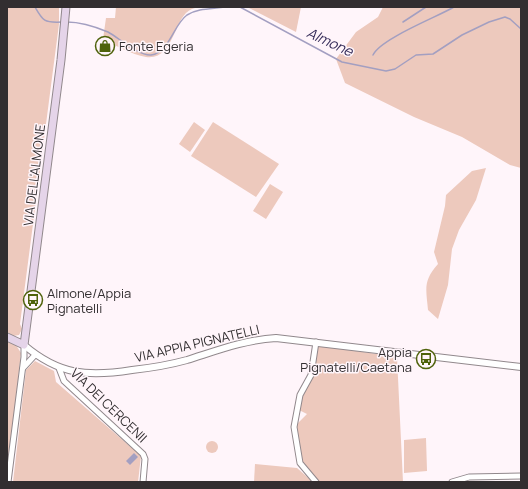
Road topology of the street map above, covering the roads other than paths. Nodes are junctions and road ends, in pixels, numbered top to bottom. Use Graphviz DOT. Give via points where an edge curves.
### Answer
graph roads {
  1 [pos="66,7"];
  2 [pos="7,337"];
  3 [pos="316,342"];
  4 [pos="24,345"];
  5 [pos="35,355"];
  6 [pos="521,367"];
  7 [pos="59,368"];
  8 [pos="22,369"];
  9 [pos="521,476"];
  10 [pos="8,482"];
  11 [pos="143,482"];
  12 [pos="316,482"];
  13 [pos="452,482"];
  1 -- 4 [label="main road, VIA DELL'ALMONE"];
  2 -- 4 [label="main road, VIA APPIA PIGNATELLI"];
  3 -- 6 [label="street, VIA APPIA PIGNATELLI"];
  3 -- 7 [label="street, VIA APPIA PIGNATELLI" via="287,338 258,339 185,360 104,374 84,374"];
  3 -- 12 [label="street" via="311,375 300,395 294,427 300,463"];
  4 -- 5 [label="street, VIA APPIA PIGNATELLI"];
  4 -- 8 [label="street"];
  5 -- 7 [label="street, VIA APPIA PIGNATELLI"];
  5 -- 8 [label="street"];
  7 -- 11 [label="street, VIA DEI CERCENII" via="64,381 143,454"];
  8 -- 10 [label="street"];
  9 -- 13 [label="street" via="469,477"];
}
